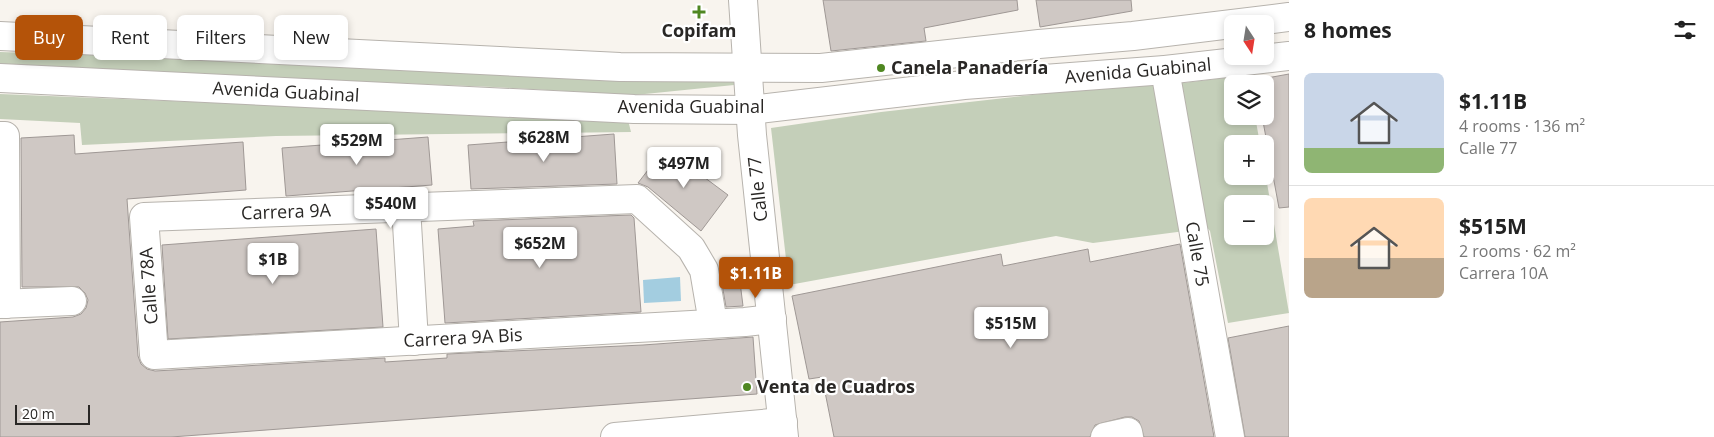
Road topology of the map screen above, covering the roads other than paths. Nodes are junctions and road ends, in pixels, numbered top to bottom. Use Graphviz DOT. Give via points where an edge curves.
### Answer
graph roads {
  1 [pos="743,0"];
  2 [pos="1289,17"];
  3 [pos="0,36"];
  4 [pos="1289,56"];
  5 [pos="749,69"];
  6 [pos="1165,70"];
  7 [pos="0,78"];
  8 [pos="750,110"];
  9 [pos="3,136"];
  10 [pos="406,207"];
  11 [pos="144,217"];
  12 [pos="72,301"];
  13 [pos="3,304"];
  14 [pos="772,319"];
  15 [pos="713,323"];
  16 [pos="414,341"];
  17 [pos="154,355"];
  18 [pos="784,429"];
  19 [pos="615,437"];
  20 [pos="1230,437"];
  1 -- 5 [label="street, Calle 77"];
  2 -- 5 [label="street, Avenida Guabinal" via="820,68"];
  3 -- 5 [label="street, Avenida Guabinal" via="620,67"];
  4 -- 6 [label="street, Avenida Guabinal"];
  5 -- 8 [label="street, Calle 77"];
  6 -- 8 [label="street, Avenida Guabinal" via="964,84"];
  6 -- 20 [label="street, Calle 75"];
  7 -- 8 [label="street, Avenida Guabinal" via="634,109"];
  8 -- 14 [label="street, Calle 77"];
  9 -- 13 [label="street"];
  10 -- 11 [label="street, Carrera 9A"];
  10 -- 15 [label="street, Carrera 9A" via="637,199 691,248 704,270"];
  10 -- 16 [label="street"];
  11 -- 17 [label="street, Calle 78A"];
  12 -- 13 [label="street"];
  14 -- 15 [label="street, Carrera 9A Bis"];
  14 -- 18 [label="street, Calle 77"];
  15 -- 16 [label="street, Carrera 9A Bis"];
  16 -- 17 [label="street, Carrera 9A Bis"];
  18 -- 19 [label="street"];
}
